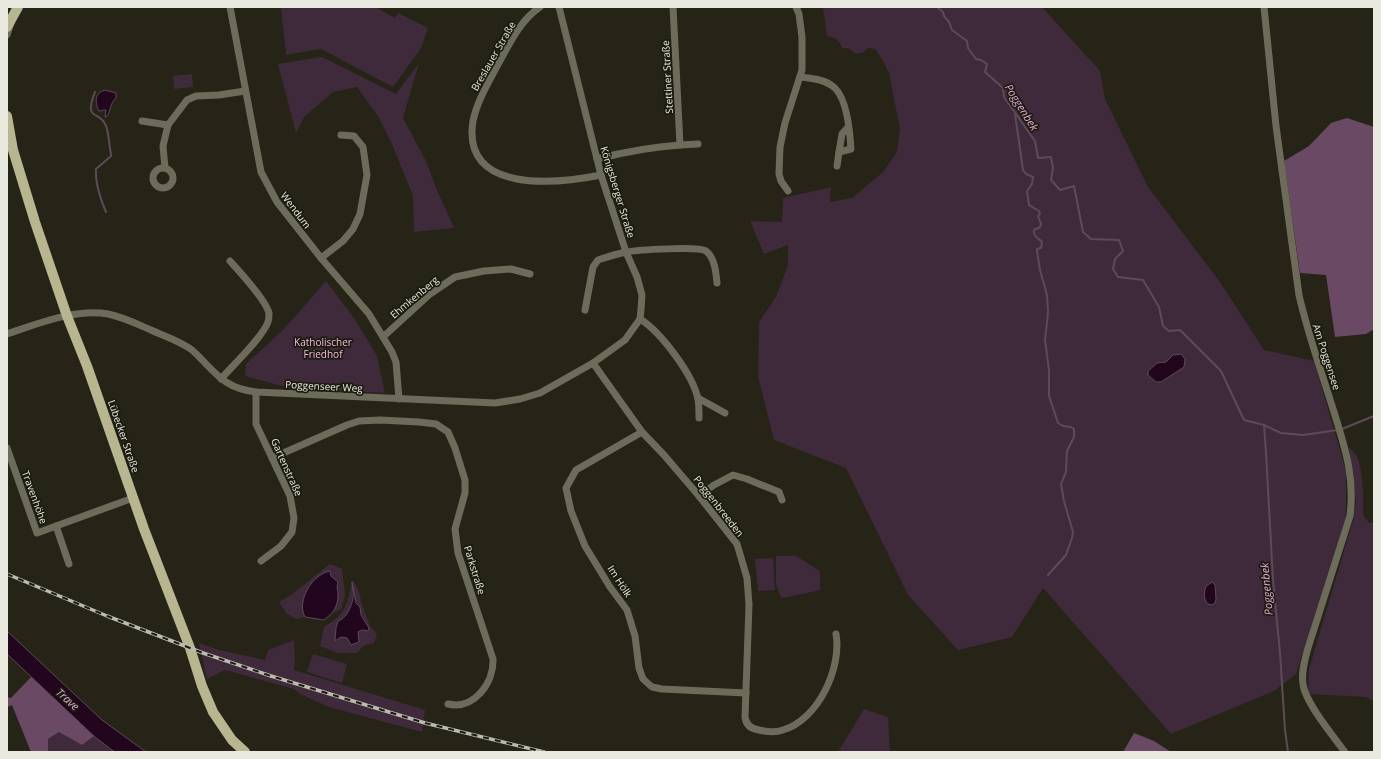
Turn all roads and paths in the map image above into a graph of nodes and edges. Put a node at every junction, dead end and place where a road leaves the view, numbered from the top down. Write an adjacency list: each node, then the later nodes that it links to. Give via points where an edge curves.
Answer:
1 (18, 7): 8 (main road)
2 (230, 7): 11 (street, Wendum)
3 (540, 7): 23 (street, Breslauer Straße, via 518,28 481,96 474,120 474,148 480,160 494,171 521,180 549,181)
4 (559, 7): 20 (street, Königsberger Straße)
5 (672, 7): 18 (street, Stettiner Straße)
6 (796, 7): 10 (street, via 802,37 803,64)
7 (1264, 7): 55 (street, Am Poggensee, via 1276,126 1299,295 1350,470 1350,516 1303,668 1306,696)
8 (8, 24): 9 (street)
9 (7, 35)
10 (800, 77): 15 (street, via 832,85 844,103); 24 (street, via 785,122 780,147 781,181)
11 (245, 91): 14 (street, via 196,96 187,100); 26 (street, Wendum, via 261,172 277,202)
12 (7, 116): 31 (main road, Lübecker Straße, via 13,150 28,202)
13 (142, 121): 14 (street)
14 (168, 125): 22 (street, via 163,146)
15 (848, 127): 19 (street, via 842,134); 19 (street, via 851,149)
16 (341, 135): 26 (street, via 354,136 363,146 367,175 364,197 353,229)
17 (698, 144): 18 (street)
18 (680, 145): 20 (street, via 632,151)
19 (839, 152): 21 (street)
20 (597, 159): 23 (street, Königsberger Straße)
21 (837, 166)
22 (165, 168)
23 (601, 175): 25 (street, Königsberger Straße)
24 (788, 191)
25 (626, 252): 29 (street, via 692,248 703,250 714,263); 30 (street, via 598,260 593,267); 32 (street, Königsberger Straße, via 642,295)
26 (321, 258): 34 (street, Wendum, via 369,314)
27 (230, 261): 36 (street, via 265,304 269,318 260,334)
28 (530, 274): 34 (street, Ehmkenberg, via 511,269 455,277 430,294)
29 (717, 283)
30 (586, 310)
31 (67, 316): 33 (street); 36 (street, Poggenseer Weg, via 100,313 127,320 188,348); 46 (main road, Lübecker Straße)
32 (640, 320): 35 (street, via 625,340); 38 (street, via 661,338 681,363)
33 (7, 334)
34 (383, 337): 39 (street, Wendum, via 396,362)
35 (593, 363): 39 (street, Poggenseer Weg, via 545,391 514,401 495,403); 42 (street, Poggenbreeden)
36 (221, 379): 37 (street, Poggenseer Weg, via 244,391)
37 (256, 392): 39 (street, Poggenseer Weg); 44 (street, Gartenstraße, via 256,424)
38 (698, 398): 40 (street); 41 (street)
39 (399, 399)
40 (725, 413)
41 (699, 418)
42 (642, 432): 45 (street, Poggenbreeden); 52 (street, Im Hölk, via 576,470 566,488 571,511 585,546 627,610 636,636 639,668 643,679 652,687 662,690)
43 (7, 448): 48 (street, Travenhöhe, via 37,533)
44 (272, 458): 49 (street, Gartenstraße, via 290,496 294,518 292,532 282,546); 53 (street, Parkstraße, via 359,421 436,424 448,432 465,480 465,493 455,530 458,553 493,659 492,673 481,694 456,706)
45 (699, 496): 47 (street, via 733,475 779,492); 52 (street, Poggenbreeden, via 737,544 747,578 749,605)
46 (133, 498): 48 (street, Travenhöhe); 54 (main road, Lübecker Straße, via 212,712 232,740)
47 (782, 500)
48 (56, 526): 50 (street, Travenhöhe)
49 (261, 562)
50 (69, 564)
51 (836, 634): 52 (street, Poggenbreeden, via 838,643 829,683 813,710 803,720 792,727 774,732 756,730 746,722)
52 (746, 693)
53 (448, 704)
54 (245, 752)
55 (1345, 752)

